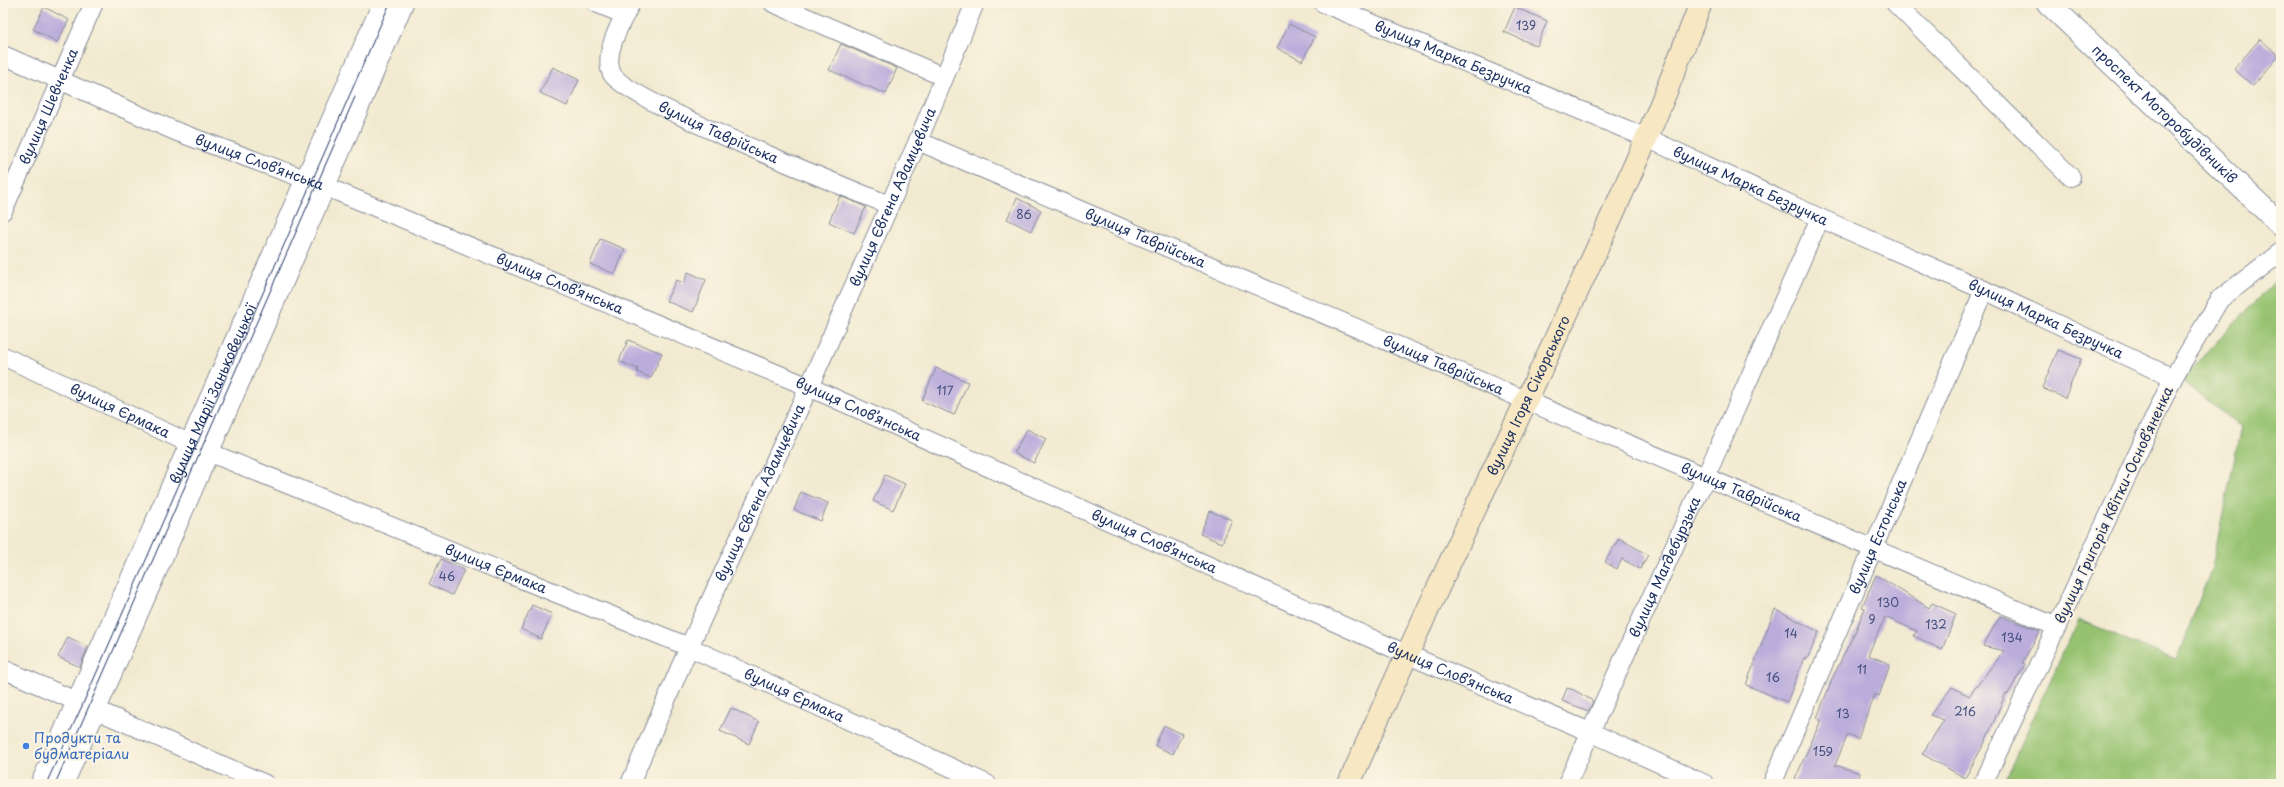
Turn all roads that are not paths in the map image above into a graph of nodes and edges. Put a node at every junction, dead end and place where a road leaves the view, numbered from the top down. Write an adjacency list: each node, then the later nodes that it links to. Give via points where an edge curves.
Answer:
1 (94, 3): 14 (street, вулиця Шевченка)
2 (384, 3): 18 (street, вулиця Марії Заньковецької)
3 (402, 3): 18 (street, вулиця Марії Заньковецької)
4 (596, 3): 11 (street, вулиця Таврійська)
5 (773, 3): 13 (street)
6 (975, 3): 13 (street, вулиця Євгена Адамцевича)
7 (1323, 3): 15 (street, вулиця Марка Безручка)
8 (1701, 3): 15 (main road, вулиця Ігоря Сікорського)
9 (1895, 3): 17 (street)
10 (2048, 3): 22 (street, проспект Моторобудівників)
11 (628, 9): 19 (street, вулиця Таврійська, via 614,40 610,60 612,74 626,88 706,127)
12 (3, 55): 14 (street, вулиця Слов’янська)
13 (944, 76): 16 (street, вулиця Євгена Адамцевича)
14 (59, 80): 18 (street, вулиця Слов’янська, via 175,131); 20 (street, вулиця Шевченка)
15 (1647, 138): 21 (street, вулиця Марка Безручка); 28 (main road, вулиця Ігоря Сікорського)
16 (918, 141): 19 (street, вулиця Євгена Адамцевича); 28 (street, вулиця Таврійська)
17 (2071, 178)
18 (316, 183): 27 (street, вулиця Слов’янська); 29 (street, вулиця Марії Заньковецької)
19 (889, 204): 27 (street, вулиця Євгена Адамцевича)
20 (3, 211)
21 (1820, 218): 24 (street, вулиця Марка Безручка); 30 (street, вулиця Магдебурзька)
22 (2281, 225)
23 (2281, 252): 26 (street, вулиця Григорія Квітки-Основʼяненка, via 2220,299)
24 (1984, 290): 26 (street, вулиця Марка Безручка); 31 (street, вулиця Естонська)
25 (3, 356): 29 (street, вулиця Єрмака)
26 (2173, 378): 32 (street, вулиця Григорія Квітки-Основʼяненка)
27 (809, 387): 33 (street, вулиця Євгена Адамцевича); 34 (street, вулиця Слов’янська)
28 (1528, 399): 30 (street, вулиця Таврійська); 34 (main road, вулиця Ігоря Сікорського)
29 (199, 447): 33 (street, вулиця Єрмака); 36 (street, вулиця Марії Заньковецької)
30 (1706, 476): 31 (street, вулиця Таврійська); 37 (street, вулиця Магдебурзька)
31 (1872, 547): 32 (street, вулиця Таврійська); 46 (street, вулиця Естонська)
32 (2057, 627): 47 (street, вулиця Григорія Квітки-Основʼяненка)
33 (688, 646): 41 (street, вулиця Євгена Адамцевича); 42 (street, вулиця Єрмака)
34 (1406, 654): 37 (street, вулиця Слов’янська); 43 (main road, вулиця Ігоря Сікорського)
35 (3, 669): 36 (street)
36 (86, 707): 38 (street, вулиця Марії Заньковецької); 39 (street, вулиця Марії Заньковецької); 40 (street)
37 (1590, 732): 44 (street, вулиця Магдебурзька); 45 (street, вулиця Слов’янська)
38 (42, 784)
39 (62, 784)
40 (265, 784)
41 (630, 784)
42 (987, 784)
43 (1349, 784)
44 (1567, 784)
45 (1705, 784)
46 (1772, 784)
47 (1983, 784)

